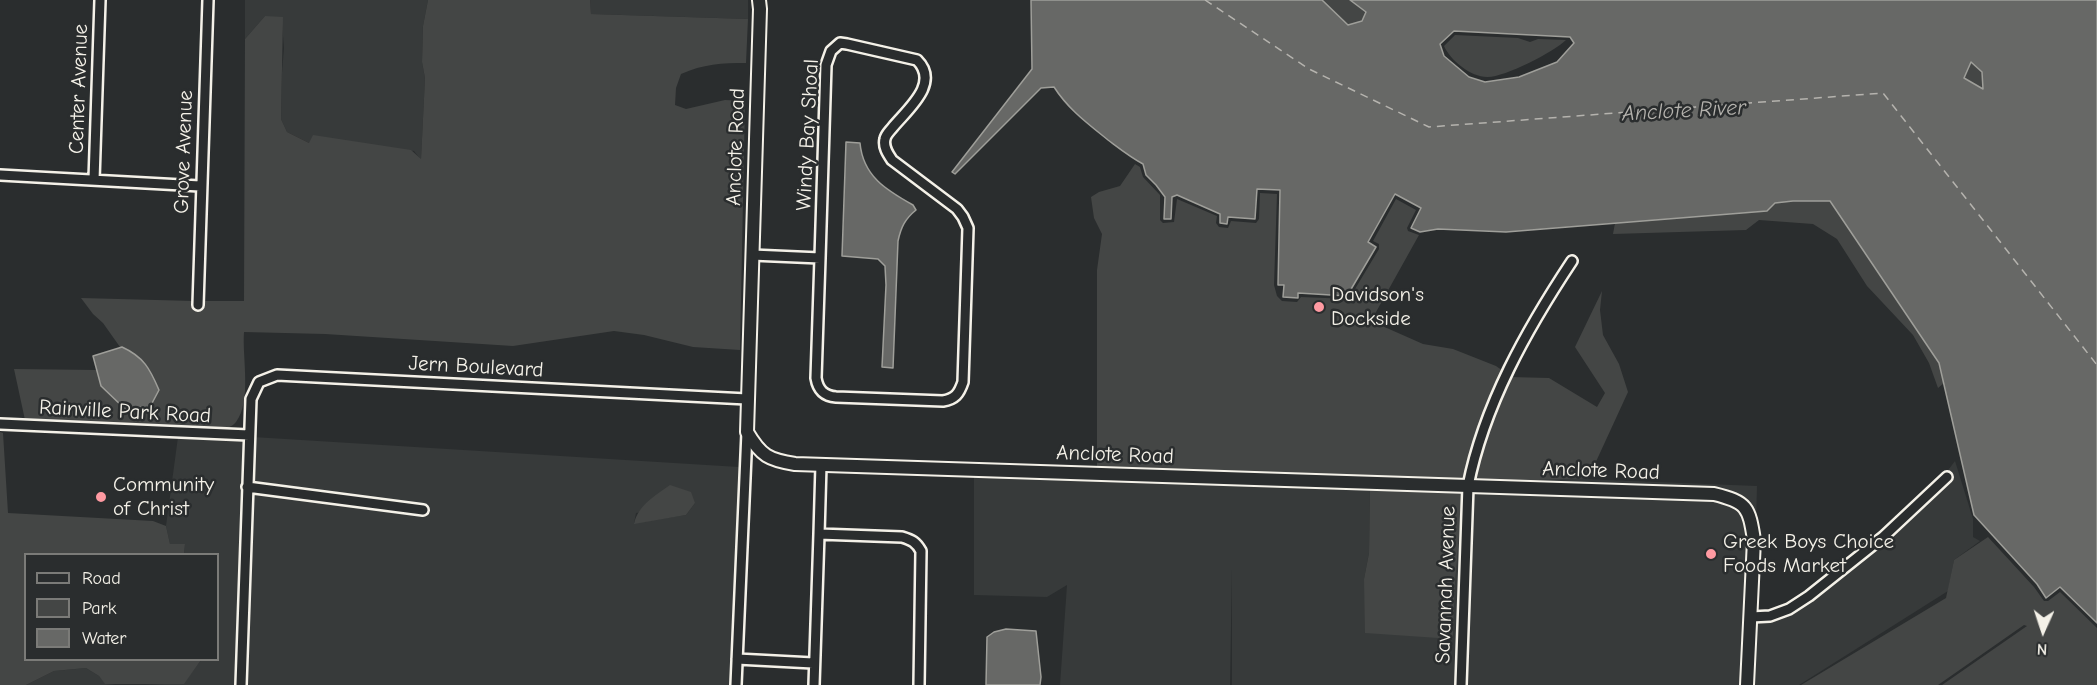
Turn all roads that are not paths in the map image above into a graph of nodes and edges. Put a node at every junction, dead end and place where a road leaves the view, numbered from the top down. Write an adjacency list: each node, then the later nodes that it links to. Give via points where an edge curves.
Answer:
1 (100, 0): 5 (street, Center Avenue)
2 (208, 0): 6 (street, Grove Avenue)
3 (759, 0): 7 (street, Anclote Road)
4 (0, 175): 5 (street)
5 (94, 180): 6 (street)
6 (200, 186): 10 (street, Grove Avenue)
7 (752, 255): 8 (street); 11 (street, Anclote Road)
8 (820, 258): 8 (street, Windy Bay Shoal, via 816,378 823,393 836,397 952,400 963,382 968,228 952,204 892,160 884,142 925,87 927,77 917,60 840,43 831,51 826,65)
9 (1572, 261): 17 (street, Savannah Avenue, via 1505,377 1474,458)
10 (198, 305)
11 (747, 399): 13 (street, Anclote Road); 14 (street, Jern Boulevard, via 277,375 259,381 251,399)
12 (0, 424): 14 (street, Rainville Park Road)
13 (747, 432): 15 (street, Anclote Road, via 762,454 774,461); 22 (street)
14 (249, 435): 18 (street, Jern Boulevard)
15 (821, 465): 17 (street, Anclote Road); 20 (street)
16 (1947, 477): 21 (street, via 1883,537 1809,596 1770,616)
17 (1468, 486): 21 (street, Anclote Road, via 1714,494 1735,499 1746,508 1752,532); 28 (street, Savannah Avenue)
18 (247, 487): 19 (street); 24 (street, Jern Boulevard)
19 (423, 510)
20 (819, 534): 23 (street); 27 (street, via 902,537 917,544 922,561)
21 (1751, 617): 29 (street, Anclote Road)
22 (737, 659): 23 (street); 25 (street)
23 (813, 663): 26 (street)
24 (241, 685)
25 (736, 685)
26 (814, 685)
27 (919, 685)
28 (1461, 685)
29 (1747, 685)

